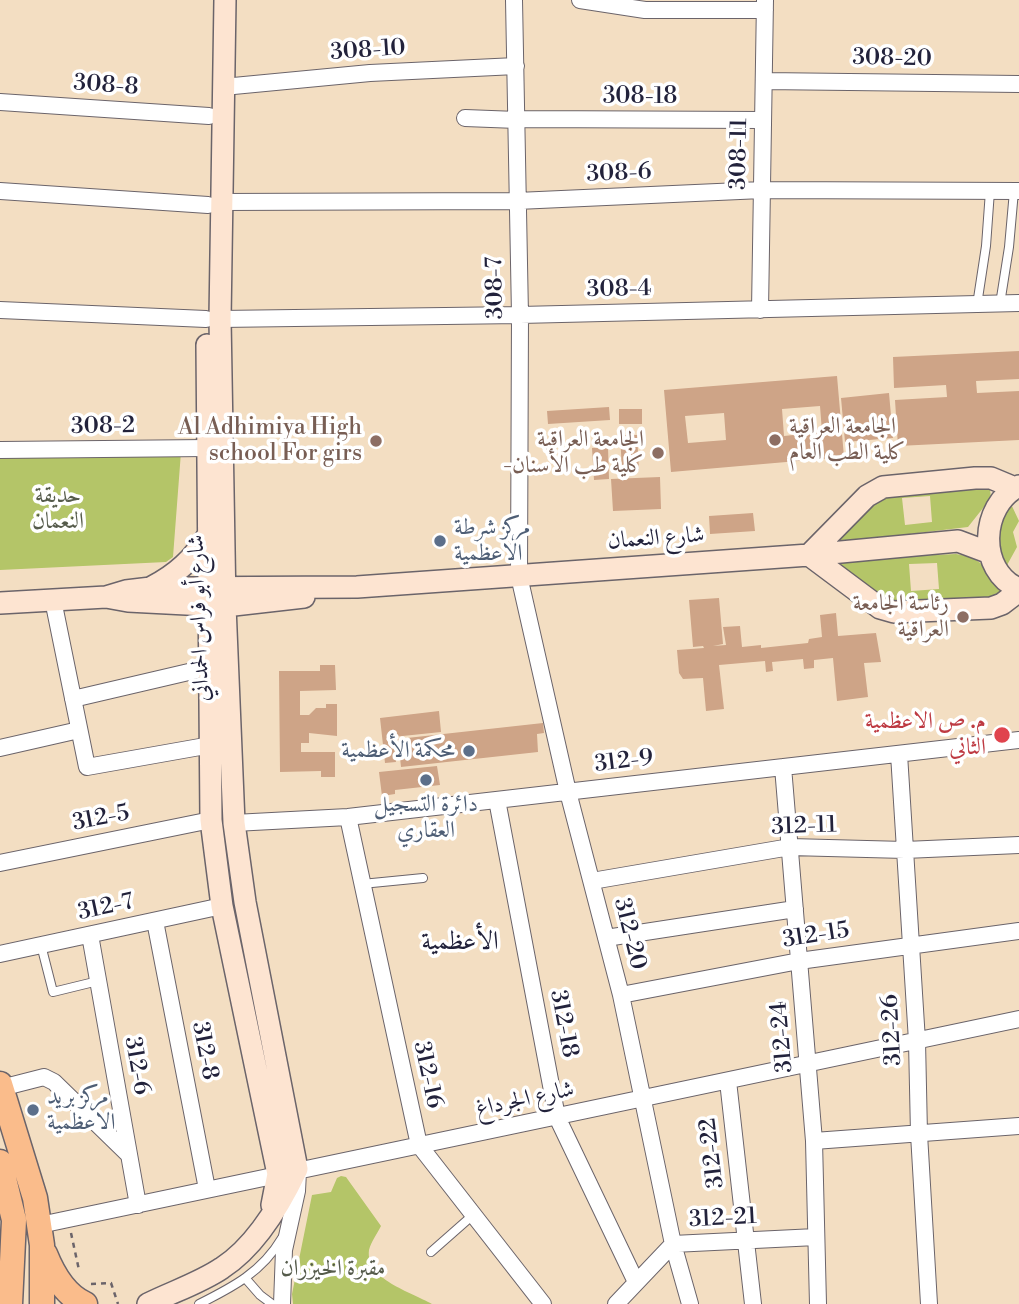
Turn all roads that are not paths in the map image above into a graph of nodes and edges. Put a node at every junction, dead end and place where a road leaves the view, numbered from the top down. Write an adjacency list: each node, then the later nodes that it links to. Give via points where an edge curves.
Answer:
1 (211, 0): 12 (street, شارع أبو فراس الحمداني)
2 (225, 0): 10 (street, شارع أبو فراس الحمداني)
3 (514, 0): 7 (street, 308-7)
4 (580, 0): 5 (street)
5 (645, 5): 6 (street)
6 (765, 5): 8 (street, 308-11)
7 (516, 66): 10 (street, 308-10); 14 (street, 308-7)
8 (764, 81): 9 (street, 308-20); 15 (street, 308-11)
9 (1019, 83)
10 (223, 87): 21 (street, شارع أبو فراس الحمداني)
11 (0, 102): 12 (street, 308-8)
12 (209, 116): 21 (street, شارع أبو فراس الحمداني)
13 (466, 118): 14 (street, 308-18)
14 (517, 120): 15 (street, 308-18); 20 (street, 308-7)
15 (764, 120): 16 (street, 308-11)
16 (762, 190): 18 (street, 308-6); 20 (street, 308-6); 26 (street, 308-11)
17 (0, 191): 21 (street, 308-6)
18 (990, 191): 19 (street, 308-6); 23 (lane)
19 (1016, 191): 24 (lane)
20 (517, 201): 21 (street, 308-6); 27 (street, 308-7)
21 (214, 203): 28 (street, شارع أبو فراس الحمداني)
22 (1019, 303): 24 (street, 308-4)
23 (977, 304): 24 (street, 308-4); 26 (street, 308-4)
24 (1000, 304)
25 (0, 310): 28 (street, 308-4)
26 (760, 310): 27 (street, 308-4)
27 (520, 315): 28 (street, 308-4); 37 (street, 308-7)
28 (214, 319): 29 (street, شارع أبو فراس الحمداني); 41 (street, شارع أبو فراس الحمداني)
29 (207, 448): 30 (street, 308-2); 33 (street, شارع أبو فراس الحمداني)
30 (0, 450)
31 (1017, 487): 32 (street, via 1002,498); 36 (street, via 991,478 883,487 867,496)
32 (991, 521): 34 (street, شارع النعمان); 35 (street)
33 (208, 534): 38 (street, via 184,567); 41 (street, شارع أبو فراس الحمداني)
34 (958, 541): 35 (street, شارع النعمان); 36 (street, شارع النعمان)
35 (990, 553): 39 (street, via 1001,576)
36 (809, 555): 37 (street, شارع النعمان); 39 (street, via 880,608 894,612 991,608)
37 (519, 576): 41 (street, شارع النعمان); 52 (street, 312-20)
38 (151, 588): 40 (street, شارع النعمان); 41 (street, شارع النعمان)
39 (1019, 590)
40 (106, 597): 41 (street, شارع النعمان, via 128,601); 42 (street, شارع النعمان)
41 (217, 597): 44 (street, شارع أبو فراس الحمداني); 56 (street, شارع أبو فراس الحمداني)
42 (54, 600): 43 (street, شارع النعمان); 45 (street)
43 (0, 603)
44 (210, 667): 45 (street); 48 (street, شارع أبو فراس الحمداني)
45 (73, 699): 46 (street)
46 (79, 730): 48 (street, via 87,767); 49 (street)
47 (1019, 740): 50 (street, 312-9)
48 (211, 745): 55 (street, شارع أبو فراس الحمداني)
49 (0, 748)
50 (899, 754): 51 (street, 312-9); 59 (street, 312-26)
51 (783, 767): 52 (street, 312-9); 58 (street, 312-24)
52 (568, 792): 53 (street, 312-9); 62 (street, 312-20)
53 (497, 800): 54 (street, 312-9); 83 (street, 312-18)
54 (348, 817): 56 (street, 312-9); 63 (street, 312-16)
55 (211, 820): 60 (street, 312-5); 65 (street, شارع أبو فراس الحمداني)
56 (234, 823): 64 (street, شارع أبو فراس الحمداني)
57 (1019, 845): 59 (street, 312-11)
58 (790, 847): 59 (street, 312-11); 62 (street, 312-11); 66 (street, 312-24)
59 (905, 850): 72 (street, 312-26)
60 (0, 863)
61 (423, 878): 63 (lane)
62 (592, 881): 70 (street, 312-20)
63 (362, 884): 87 (street, 312-16)
64 (245, 902): 65 (street); 90 (street, شارع أبو فراس الحمداني)
65 (222, 906): 67 (street, 312-7); 90 (street, شارع أبو فراس الحمداني)
66 (795, 909): 70 (street); 74 (street, 312-24)
67 (155, 921): 69 (street, 312-7); 91 (street, 312-8)
68 (1019, 931): 72 (street, 312-15)
69 (90, 935): 71 (street, 312-7); 75 (street, 312-6)
70 (606, 938): 76 (street, 312-20)
71 (41, 945): 73 (street, 312-7); 75 (lane, via 53,992)
72 (911, 946): 74 (street, 312-15); 78 (street, 312-26)
73 (0, 954)
74 (799, 961): 76 (street, 312-15); 79 (street, 312-24)
75 (98, 981): 88 (street, 312-6)
76 (621, 996): 82 (street, 312-20)
77 (1019, 1019): 78 (street, شارع الجرداغ)
78 (917, 1041): 79 (street, شارع الجرداغ); 85 (street, 312-26)
79 (807, 1064): 80 (street, شارع الجرداغ); 86 (street, 312-24)
80 (728, 1081): 82 (street, شارع الجرداغ); 97 (street, 312-22)
81 (1, 1086): 88 (street, via 44,1077 54,1082); 95 (main road, via 35,1198)
82 (644, 1099): 83 (street, شارع الجرداغ); 98 (street, 312-20)
83 (557, 1117): 87 (street, شارع الجرداغ); 102 (street, 312-18)
84 (1019, 1126): 85 (street)
85 (919, 1134): 86 (street); 115 (street, 312-26)
86 (814, 1141): 96 (street, 312-24)
87 (419, 1145): 90 (street, شارع الجرداغ); 93 (street, 312-16)
88 (128, 1154): 92 (street, 312-6)
89 (0, 1162): 100 (main road, via 14,1220)
90 (288, 1172): 91 (street, شارع الجرداغ); 94 (street)
91 (207, 1189): 92 (street, شارع الجرداغ)
92 (138, 1205): 95 (street, شارع الجرداغ, via 68,1219)
93 (474, 1215): 99 (lane); 110 (street, 312-16)
94 (277, 1224): 101 (lane, via 273,1252); 106 (street, via 222,1268); 109 (street)
95 (41, 1235): 103 (main road, via 49,1265 61,1284 78,1301); 105 (main road)
96 (816, 1237): 97 (street, 312-21); 114 (street, 312-24)
97 (747, 1241): 98 (street, 312-21); 113 (street, 312-22)
98 (673, 1244): 102 (street, 312-21); 112 (street, 312-20)
99 (431, 1252)
100 (6, 1267): 104 (main road)
101 (246, 1279): 107 (lane); 108 (lane)
102 (636, 1282): 111 (street, 312-21)
103 (88, 1294)
104 (9, 1304)
105 (42, 1304)
106 (148, 1304)
107 (199, 1304)
108 (272, 1304)
109 (282, 1304)
110 (544, 1304)
111 (616, 1304)
112 (690, 1304)
113 (753, 1304)
114 (818, 1304)
115 (929, 1304)

